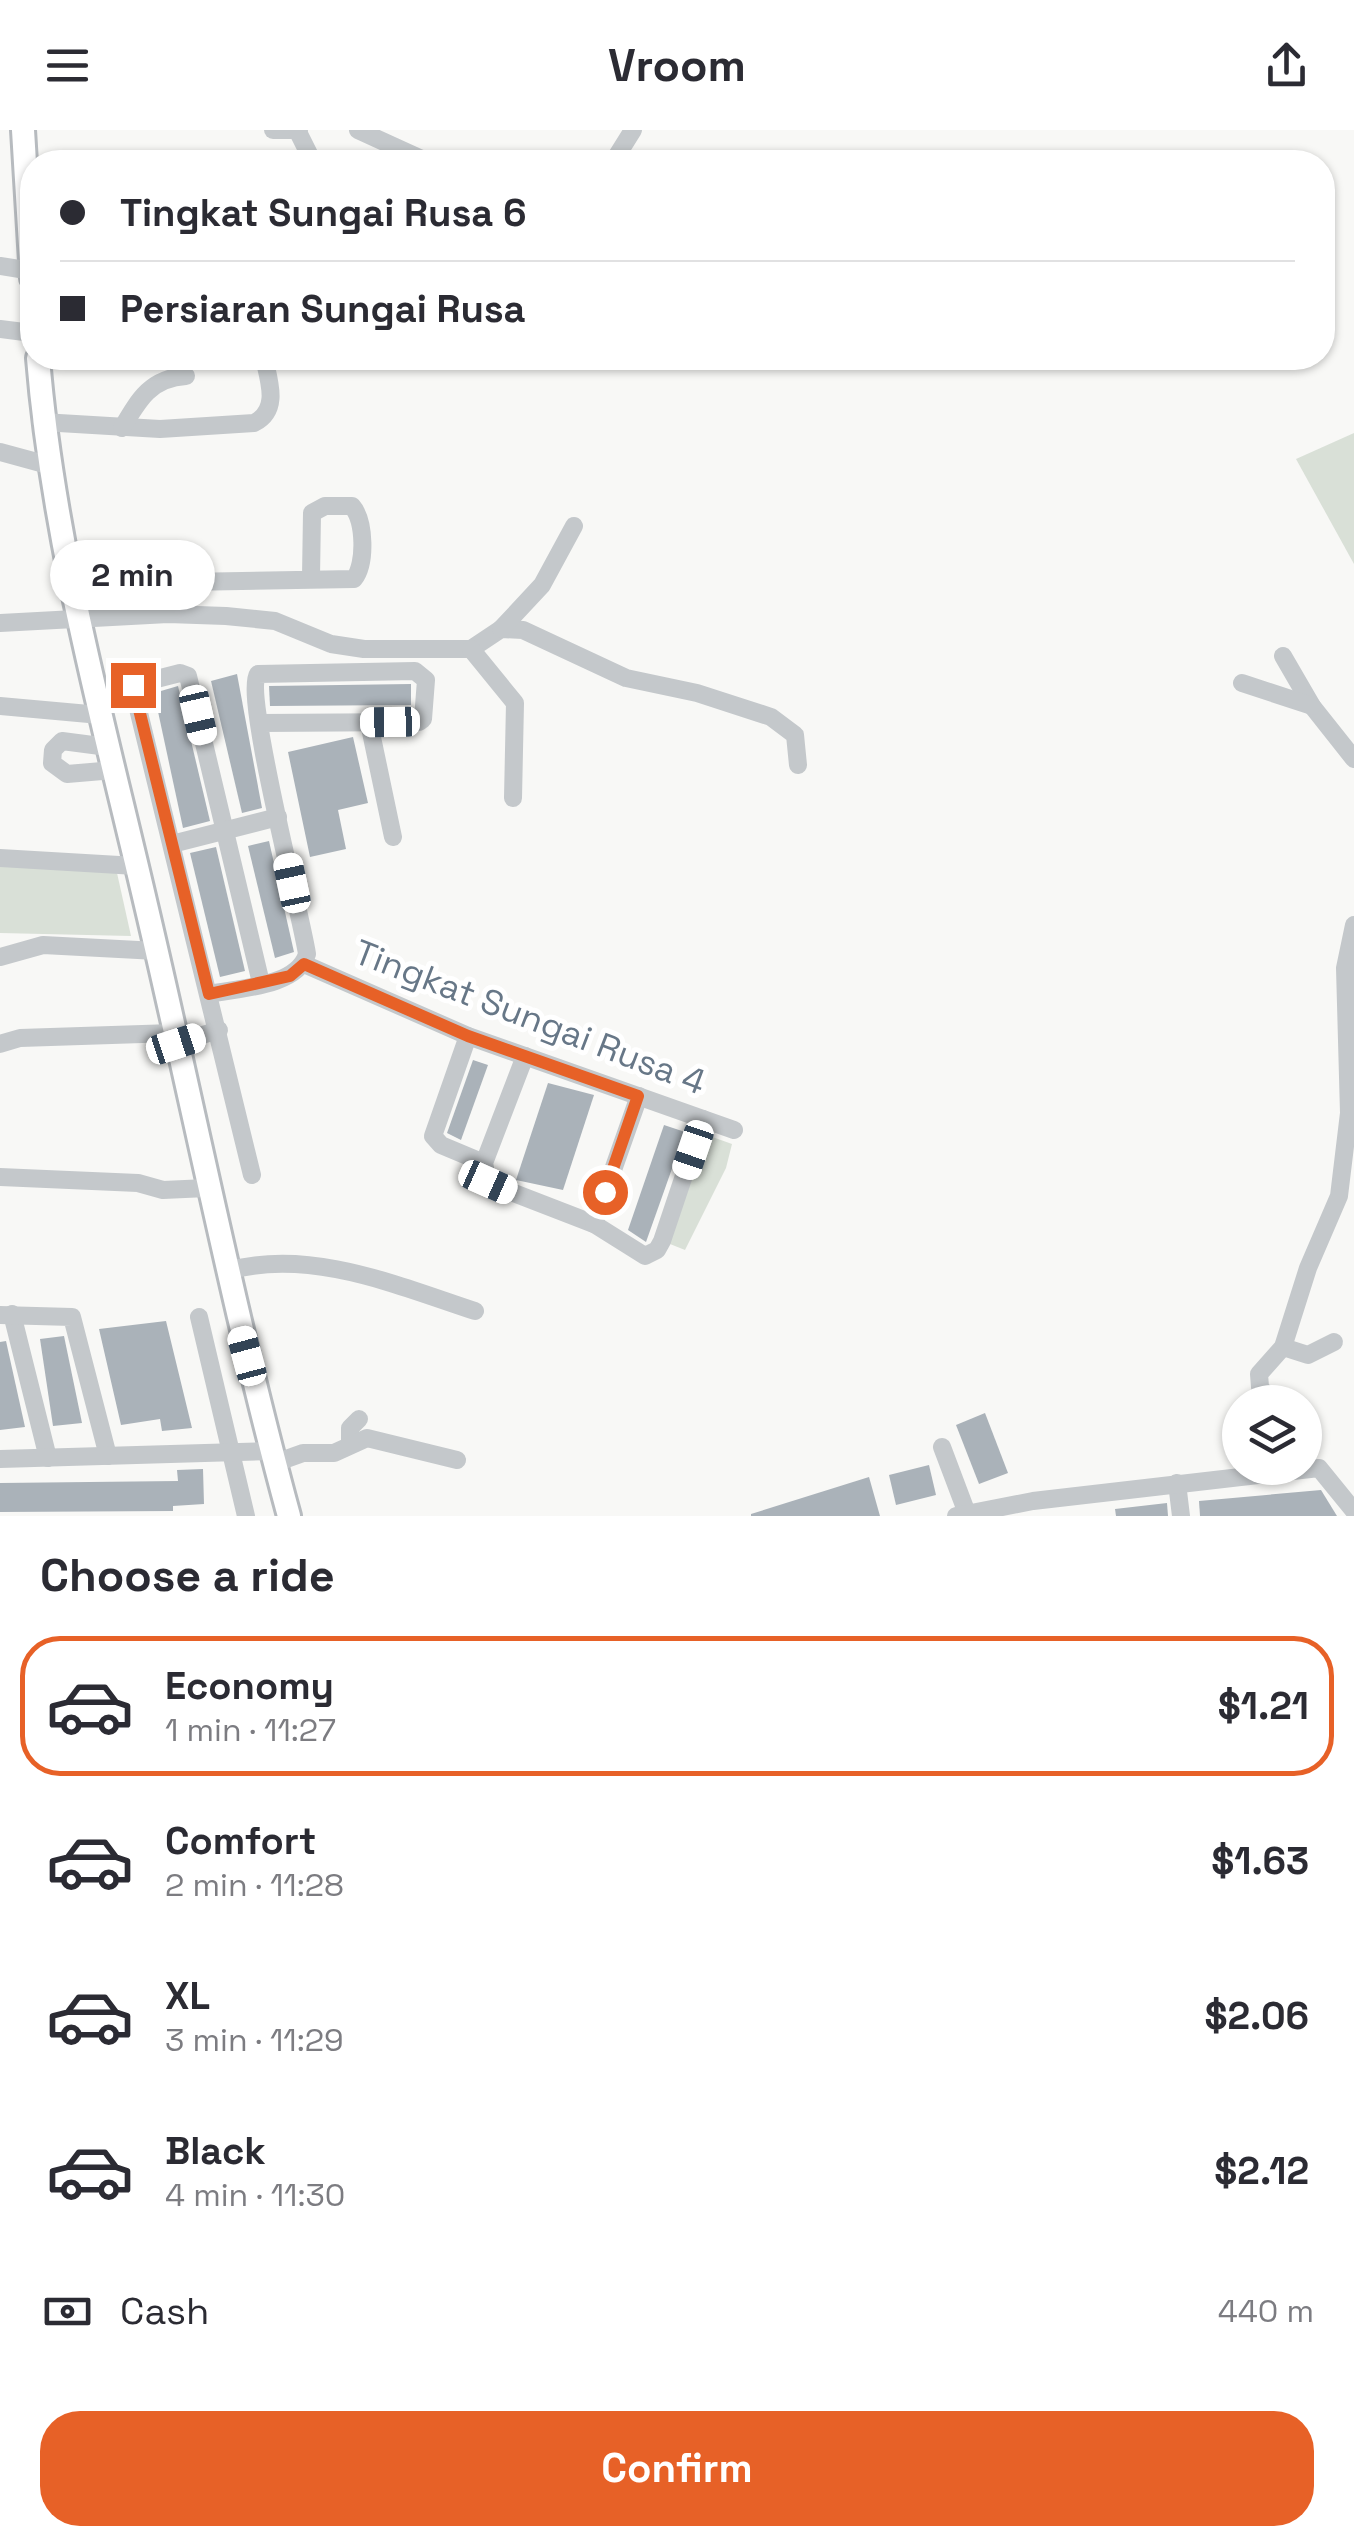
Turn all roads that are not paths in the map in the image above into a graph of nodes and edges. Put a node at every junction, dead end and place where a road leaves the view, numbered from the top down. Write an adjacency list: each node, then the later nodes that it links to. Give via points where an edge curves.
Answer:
1 (273, 130): 2 (street)
2 (298, 130)
3 (358, 130): 4 (street)
4 (402, 150)
5 (39, 370): 8 (main road)
6 (266, 370): 9 (street, via 270,398 264,418 237,426)
7 (186, 376): 9 (street, via 152,384)
8 (42, 422): 9 (street); 11 (main road)
9 (122, 428)
10 (0, 452): 11 (street)
11 (48, 466): 15 (main road)
12 (574, 526): 19 (street, via 542,585)
13 (311, 577): 13 (street, via 312,512 352,506 361,524 358,576); 14 (street)
14 (208, 582): 15 (street); 16 (street)
15 (72, 584): 17 (main road)
16 (201, 615): 17 (street); 20 (street, via 274,620 343,647)
17 (80, 621): 18 (street); 25 (main road)
18 (0, 623)
19 (501, 629): 20 (street); 30 (street, via 523,630 626,678 771,717 796,736)
20 (471, 648): 32 (street, via 516,703)
21 (1284, 656): 24 (street)
22 (1242, 683): 24 (street)
23 (0, 706): 25 (street)
24 (1312, 706): 29 (street)
25 (100, 715): 28 (main road)
26 (369, 723): 27 (street); 27 (street, via 423,719 426,680 420,672 258,674); 35 (street)
27 (260, 724): 33 (street)
28 (108, 747): 31 (main road); 31 (street, via 62,741 52,764 67,774)
29 (1354, 759)
30 (798, 765)
31 (114, 770): 38 (main road)
32 (512, 798)
33 (278, 818): 34 (street); 42 (street)
34 (224, 831): 36 (street); 36 (street, via 188,676 131,678); 43 (street)
35 (393, 837)
36 (172, 844): 44 (street)
37 (0, 858): 38 (street)
38 (136, 866): 40 (main road)
39 (1354, 925): 63 (street, via 1345,968 1349,1114 1339,1196)
40 (157, 951): 41 (street, via 43,945); 47 (main road)
41 (0, 956)
42 (304, 964): 43 (street, via 290,976); 46 (street, Tingkat Sungai Rusa 4)
43 (261, 983): 44 (street)
44 (209, 994): 45 (street)
45 (219, 1030): 47 (street); 54 (street)
46 (468, 1036): 49 (street, Tingkat Sungai Rusa 4); 53 (street, via 433,1136)
47 (175, 1038): 48 (street, via 20,1038); 56 (main road)
48 (0, 1044)
49 (524, 1056): 50 (street, Tingkat Sungai Rusa 4); 53 (street)
50 (638, 1096): 51 (street, Tingkat Sungai Rusa 4); 57 (street)
51 (704, 1119): 52 (street, Tingkat Sungai Rusa 4); 57 (street, via 657,1250 645,1256)
52 (734, 1130)
53 (484, 1163): 57 (street, via 488,1182)
54 (252, 1175)
55 (0, 1176): 56 (street)
56 (207, 1188): 58 (main road)
57 (594, 1224)
58 (227, 1271): 59 (street, via 286,1261); 70 (main road)
59 (475, 1311)
60 (6, 1314): 69 (street, via 70,1315); 71 (street)
61 (199, 1317): 68 (street)
62 (1334, 1342): 63 (street, via 1308,1354)
63 (1283, 1348): 64 (street, via 1258,1378)
64 (1262, 1385)
65 (359, 1419): 66 (street, via 349,1431)
66 (350, 1444): 70 (street, via 334,1454); 73 (street, via 375,1438)
67 (942, 1447): 78 (street)
68 (230, 1451): 69 (street); 70 (street); 79 (street)
69 (108, 1456): 71 (street)
70 (273, 1457): 80 (main road)
71 (48, 1458): 72 (street)
72 (0, 1459)
73 (457, 1460)
74 (1322, 1472): 77 (street)
75 (1222, 1479): 76 (street)
76 (1177, 1484): 78 (street); 81 (street)
77 (1354, 1511)
78 (964, 1515)
79 (246, 1516)
80 (289, 1516)
81 (1182, 1516)

